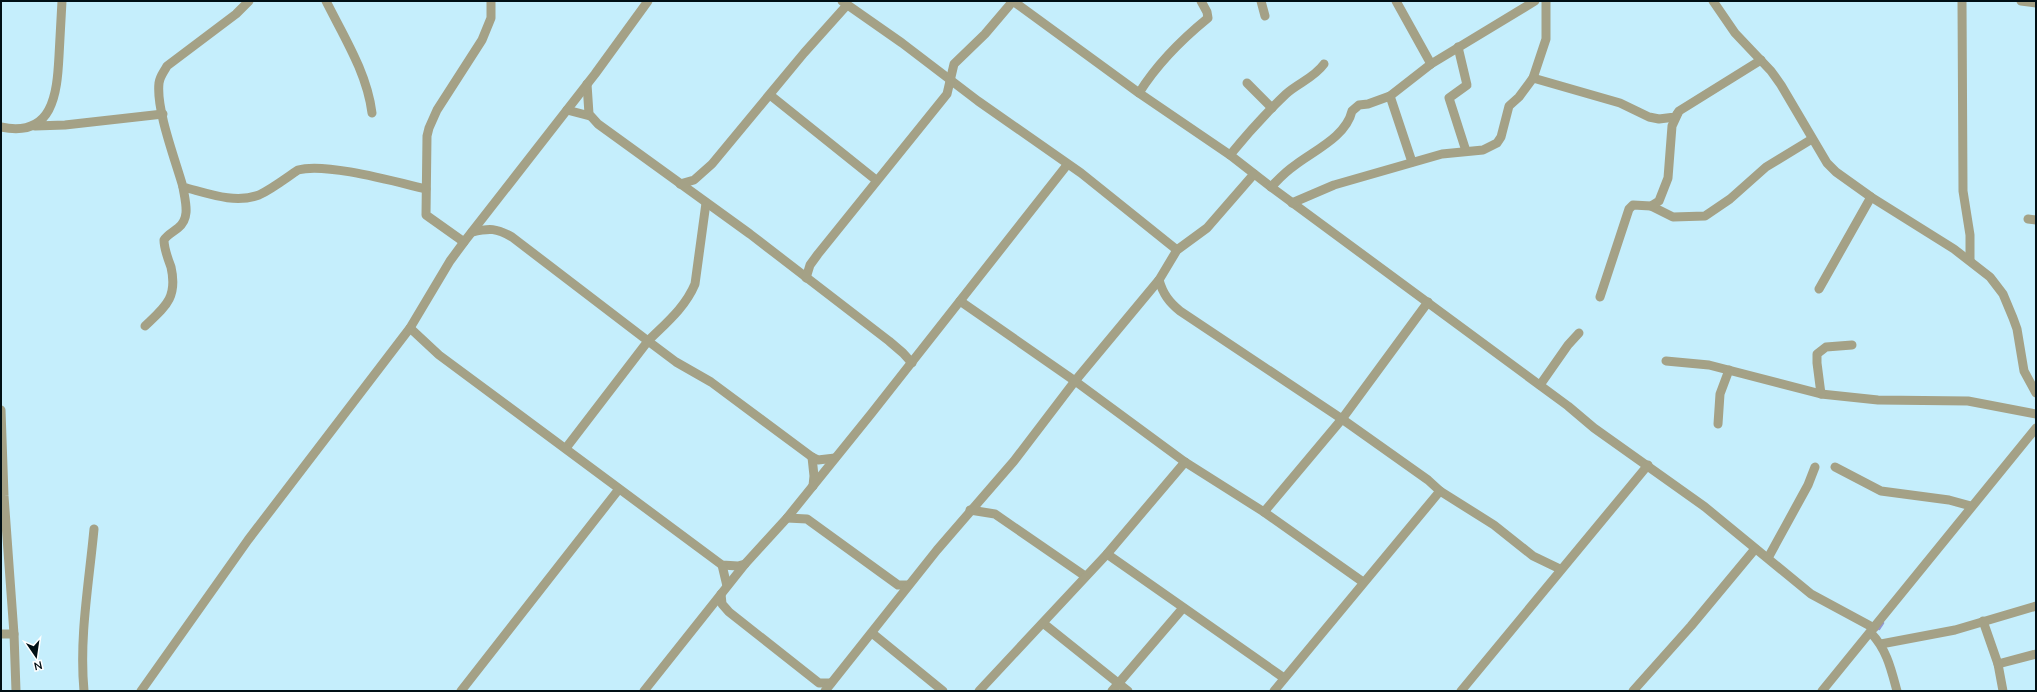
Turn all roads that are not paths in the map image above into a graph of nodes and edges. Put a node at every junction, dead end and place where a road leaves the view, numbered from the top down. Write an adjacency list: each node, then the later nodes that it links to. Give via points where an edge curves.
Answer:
1 (62, 1): 35 (street, via 56,96 47,114 40,122)
2 (249, 1): 33 (street, via 236,14 167,66 159,84)
3 (326, 1): 32 (street, via 362,72 369,92)
4 (490, 1): 47 (street, via 492,13 482,40 434,115 429,128)
5 (648, 1): 25 (street)
6 (1013, 1): 23 (street, via 985,34 954,64); 26 (street)
7 (1201, 1): 26 (street, via 1208,18 1150,75)
8 (1261, 1): 17 (street)
9 (1396, 1): 21 (street)
10 (1535, 1): 18 (street)
11 (1546, 1): 22 (street, via 1546,38)
12 (1713, 1): 19 (street, via 1735,33)
13 (1962, 1): 55 (street, via 1963,191 1970,236)
14 (2021, 1): 16 (street)
15 (845, 3): 23 (street); 27 (street)
16 (2036, 3)
17 (1265, 16)
18 (1458, 47): 21 (street); 38 (street, via 1466,85 1449,98)
19 (1761, 60): 31 (street); 37 (street, via 1781,85)
20 (1324, 64): 29 (street, via 1318,72)
21 (1431, 64): 28 (street)
22 (1533, 78): 31 (street, via 1620,103 1650,117 1675,117); 38 (street, via 1520,97 1509,106 1497,143 1483,150)
23 (950, 79): 41 (street); 43 (street, via 947,94)
24 (1247, 83): 29 (street)
25 (587, 84): 30 (street); 34 (street)
26 (1139, 93): 39 (street)
27 (770, 96): 43 (street); 44 (street, via 702,174 694,180)
28 (1390, 96): 40 (street); 46 (street, via 1359,105 1333,138 1293,166)
29 (1272, 108): 39 (street)
30 (567, 110): 34 (street); 52 (street)
31 (1679, 112): 51 (street, via 1672,126 1668,178 1659,200)
32 (372, 113)
33 (163, 114): 35 (street, via 65,125); 45 (street)
34 (590, 116): 44 (street)
35 (31, 126): 36 (street, via 7,129)
36 (1, 127)
37 (1812, 139): 48 (street, via 1832,168); 51 (street, via 1766,167 1730,199 1705,216 1674,217)
38 (1466, 151): 40 (street)
39 (1230, 155): 42 (street)
40 (1412, 162): 50 (street, via 1334,185)
41 (1067, 165): 54 (street, via 1081,173); 60 (street)
42 (1254, 174): 46 (street); 54 (street, via 1207,228)
43 (876, 180): 56 (street, via 818,254)
44 (680, 184): 49 (street)
45 (183, 187): 47 (street, via 241,199 260,194 298,170 325,168); 62 (street, via 187,210 184,224 164,240 173,276 172,295 170,301)
46 (1271, 187): 50 (street)
47 (426, 188): 53 (street, via 426,215)
48 (1871, 197): 55 (street); 58 (street)
49 (706, 203): 56 (street); 65 (street, via 692,292)
50 (1292, 203): 61 (street)
51 (1651, 206): 59 (street, via 1633,205 1629,209)
52 (472, 232): 53 (street); 65 (street, via 488,228 512,237)
53 (464, 242): 63 (street)
54 (1177, 250): 57 (street)
55 (1970, 260): 72 (street, via 1990,277 2006,301 2017,329 2024,371)
56 (806, 278): 68 (street, via 889,341)
57 (1159, 280): 70 (street); 76 (street, via 1163,294 1180,311)
58 (1819, 289)
59 (1600, 297)
60 (960, 301): 68 (street); 70 (street)
61 (1428, 302): 71 (street); 76 (street)
62 (145, 326)
63 (410, 328): 79 (street, via 439,355); 125 (street, via 248,540)
64 (1579, 333): 71 (street)
65 (648, 341): 79 (street); 80 (street, via 676,362 711,382)
66 (1852, 345): 73 (street, via 1826,347 1818,354 1816,363)
67 (1666, 361): 69 (street, via 1709,365)
68 (912, 363): 81 (street)
69 (1729, 370): 73 (street); 77 (street, via 1720,394)
70 (1075, 381): 82 (street); 92 (street, via 1014,461)
71 (1540, 386): 83 (street)
72 (2036, 393)
73 (1820, 394): 75 (street, via 1878,400 1968,401)
74 (1, 410): 89 (street)
75 (2036, 414)
76 (1342, 419): 88 (street); 93 (street)
77 (1718, 424)
78 (2036, 428): 91 (street)
79 (566, 448): 87 (street)
80 (812, 457): 81 (street, via 818,460); 86 (street)
81 (835, 458): 86 (street)
82 (1185, 462): 93 (street); 98 (street)
83 (1648, 466): 97 (street, via 1705,507); 102 (street)
84 (1815, 467): 99 (street, via 1808,485)
85 (1835, 467): 91 (street, via 1881,491 1949,500)
86 (813, 486): 90 (street)
87 (619, 489): 101 (street); 126 (street)
88 (1440, 491): 102 (street, via 1494,526 1533,556); 104 (street)
89 (2, 496): 115 (street)
90 (802, 500): 94 (street); 95 (street)
91 (1971, 506): 112 (street)
92 (970, 510): 103 (street, via 995,514); 105 (street)
93 (1264, 512): 104 (street)
94 (787, 518): 95 (street); 100 (street)
95 (807, 519): 105 (street, via 898,585)
96 (94, 529): 124 (street, via 84,626)
97 (1755, 549): 99 (street); 134 (street)
98 (1107, 554): 103 (street); 109 (street)
99 (1768, 558): 112 (street, via 1812,594)
100 (745, 564): 101 (street); 106 (street)
101 (722, 565): 106 (street)
102 (1560, 569): 122 (street)
103 (1085, 576): 111 (street)
104 (1363, 582): 119 (street)
105 (908, 585): 113 (street)
106 (727, 586): 107 (street)
107 (720, 594): 120 (street, via 722,604 729,612 820,683); 127 (street)
108 (2036, 606): 110 (street)
109 (1184, 608): 119 (street); 121 (street)
110 (1982, 621): 116 (street, via 1956,630); 118 (street)
111 (1043, 623): 121 (street); 130 (street)
112 (1873, 630): 116 (street); 135 (street)
113 (872, 633): 120 (street); 129 (street)
114 (1, 634): 115 (street)
115 (14, 634): 123 (street)
116 (1881, 644): 136 (street)
117 (2036, 654): 118 (street)
118 (1998, 664): 137 (street)
119 (1284, 678): 133 (street)
120 (831, 683): 128 (street)
121 (1119, 684): 131 (street); 132 (street)
122 (1464, 690)
123 (16, 691)
124 (84, 691)
125 (140, 691)
126 (461, 691)
127 (644, 691)
128 (825, 691)
129 (943, 691)
130 (979, 691)
131 (1112, 691)
132 (1128, 691)
133 (1274, 691)
134 (1633, 691)
135 (1822, 691)
136 (1897, 691)
137 (2003, 691)

